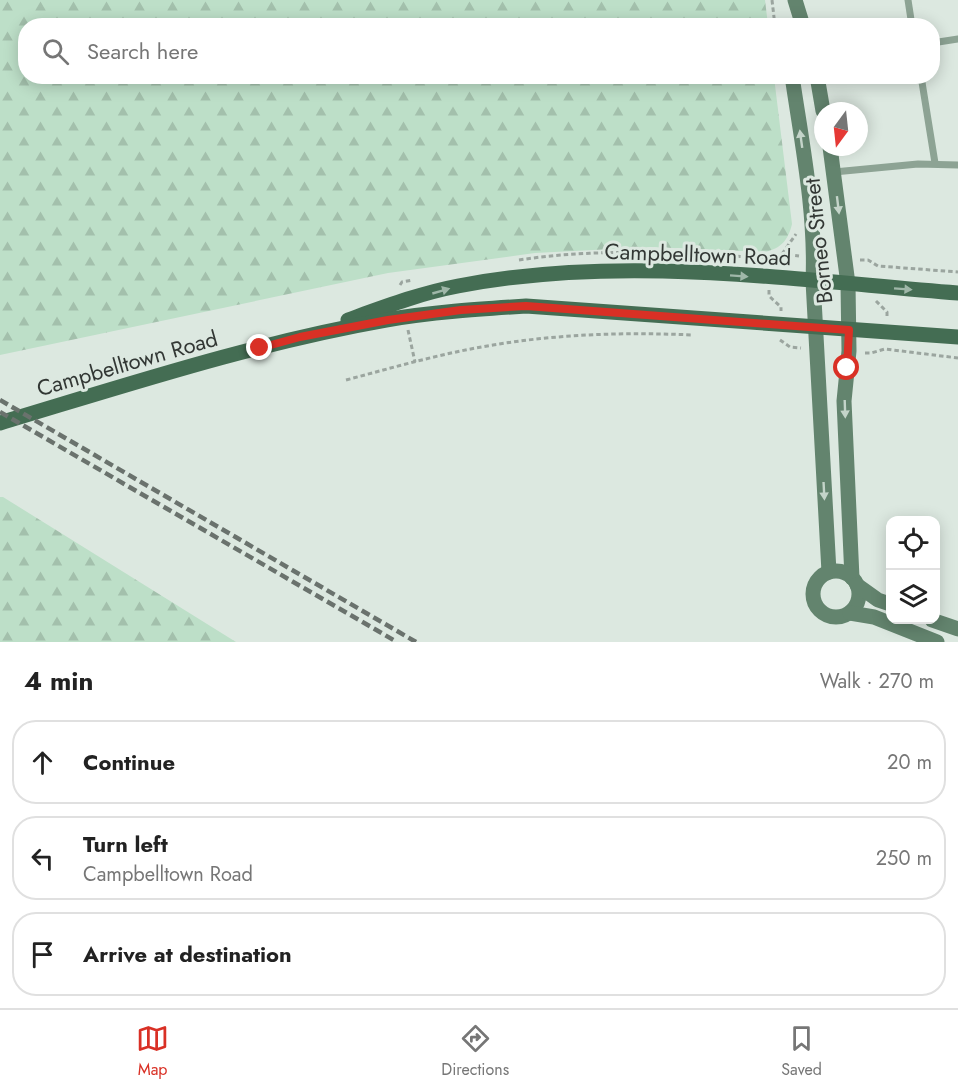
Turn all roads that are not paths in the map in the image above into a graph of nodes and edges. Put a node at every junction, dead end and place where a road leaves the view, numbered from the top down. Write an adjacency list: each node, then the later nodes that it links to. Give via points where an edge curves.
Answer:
1 (793, 0): 3 (street); 4 (street)
2 (908, 0): 5 (lane)
3 (791, 18)
4 (800, 18)
5 (911, 18)
6 (958, 39): 7 (lane)
7 (940, 42)
8 (793, 84): 16 (street, Borneo Street, one-way to 8, via 807,178)
9 (818, 84): 11 (street)
10 (922, 84): 13 (lane)
11 (821, 102)
12 (831, 156): 15 (street, Borneo Street)
13 (935, 163): 14 (lane); 15 (lane)
14 (958, 165)
15 (834, 172): 17 (street, Borneo Street, one-way to 17)
16 (813, 281): 17 (main road, Campbelltown Road); 19 (street, Borneo Street); 21 (main road, Campbelltown Road, one-way to 16, via 457,286 543,274 656,270)
17 (848, 284): 18 (main road, Campbelltown Road, one-way to 18); 20 (street, Borneo Street)
18 (958, 293)
19 (816, 328): 20 (main road, Campbelltown Road); 21 (main road, Campbelltown Road, via 526,306 388,320); 24 (street, Borneo Street, one-way to 24)
20 (849, 330): 22 (main road, Campbelltown Road); 25 (street, Borneo Street, one-way to 25, via 844,401)
21 (300, 337): 23 (main road, Campbelltown Road)
22 (958, 337)
23 (0, 423)
24 (829, 572): 25 (street, via 841,572); 27 (street, via 816,582 815,605 835,618)
25 (855, 581): 26 (street); 27 (street, via 859,600)
26 (886, 602)
27 (850, 613): 30 (street, via 874,617)
28 (940, 623): 29 (street)
29 (958, 629)
30 (938, 642)

